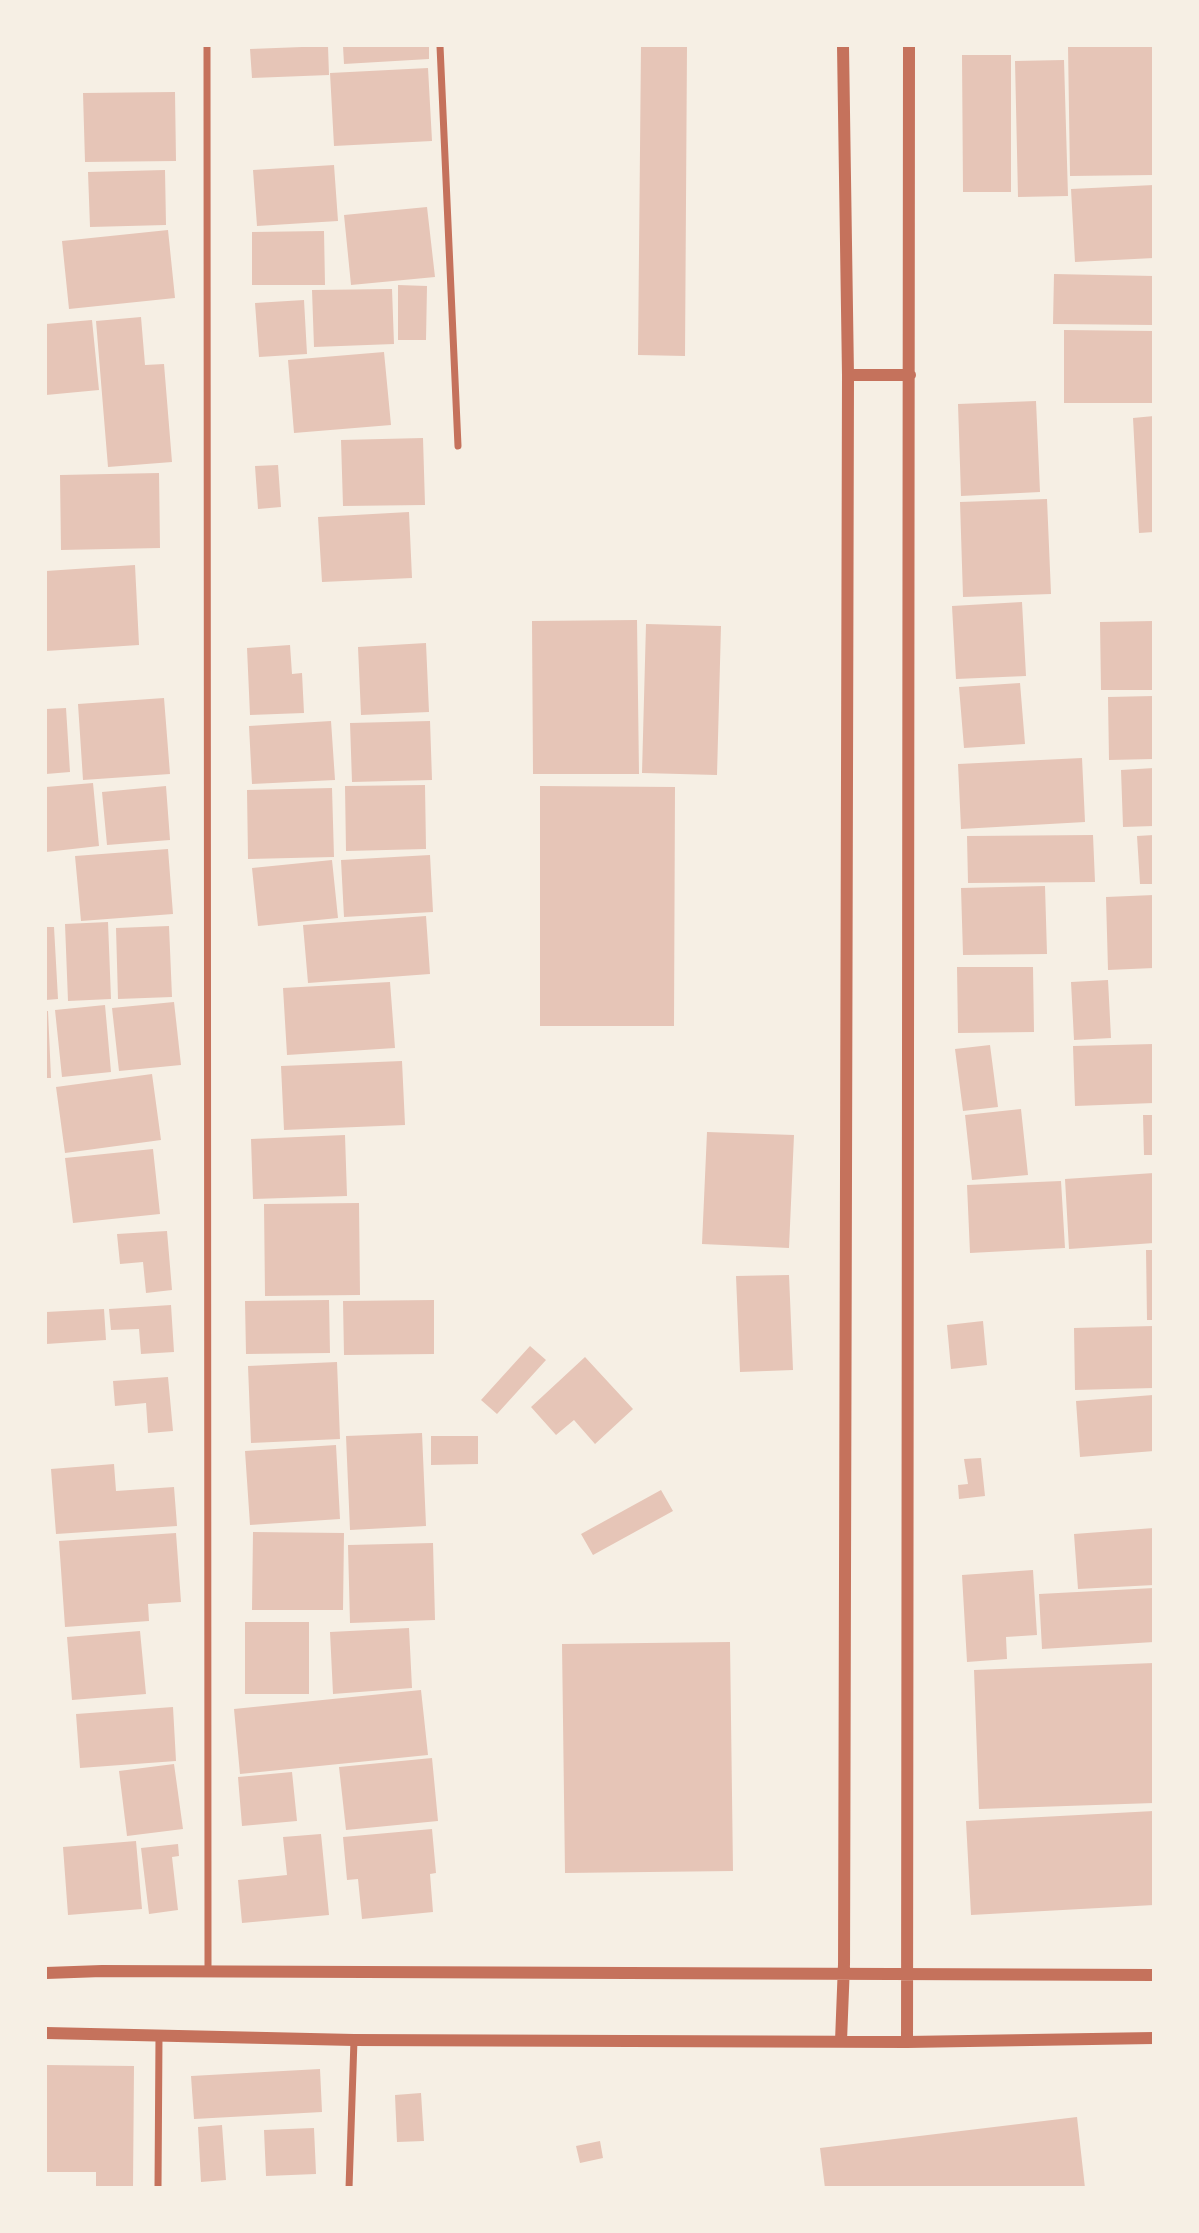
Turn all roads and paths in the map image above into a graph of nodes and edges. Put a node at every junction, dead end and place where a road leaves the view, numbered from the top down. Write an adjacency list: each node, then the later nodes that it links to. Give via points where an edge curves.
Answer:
1 (207, 46): 8 (street)
2 (440, 46): 7 (street)
3 (843, 46): 5 (street)
4 (909, 46): 6 (street)
5 (848, 375): 6 (street); 9 (street)
6 (910, 375): 11 (street)
7 (458, 446)
8 (208, 1971): 9 (street); 10 (street)
9 (844, 1972): 11 (street); 17 (street)
10 (46, 1973)
11 (908, 1973): 12 (street); 18 (street)
12 (1153, 1975)
13 (46, 2034): 14 (street)
14 (159, 2036): 16 (street); 19 (street)
15 (1153, 2038): 18 (street)
16 (354, 2040): 17 (street); 20 (street)
17 (841, 2041): 18 (street)
18 (907, 2042)
19 (158, 2188)
20 (349, 2188)

